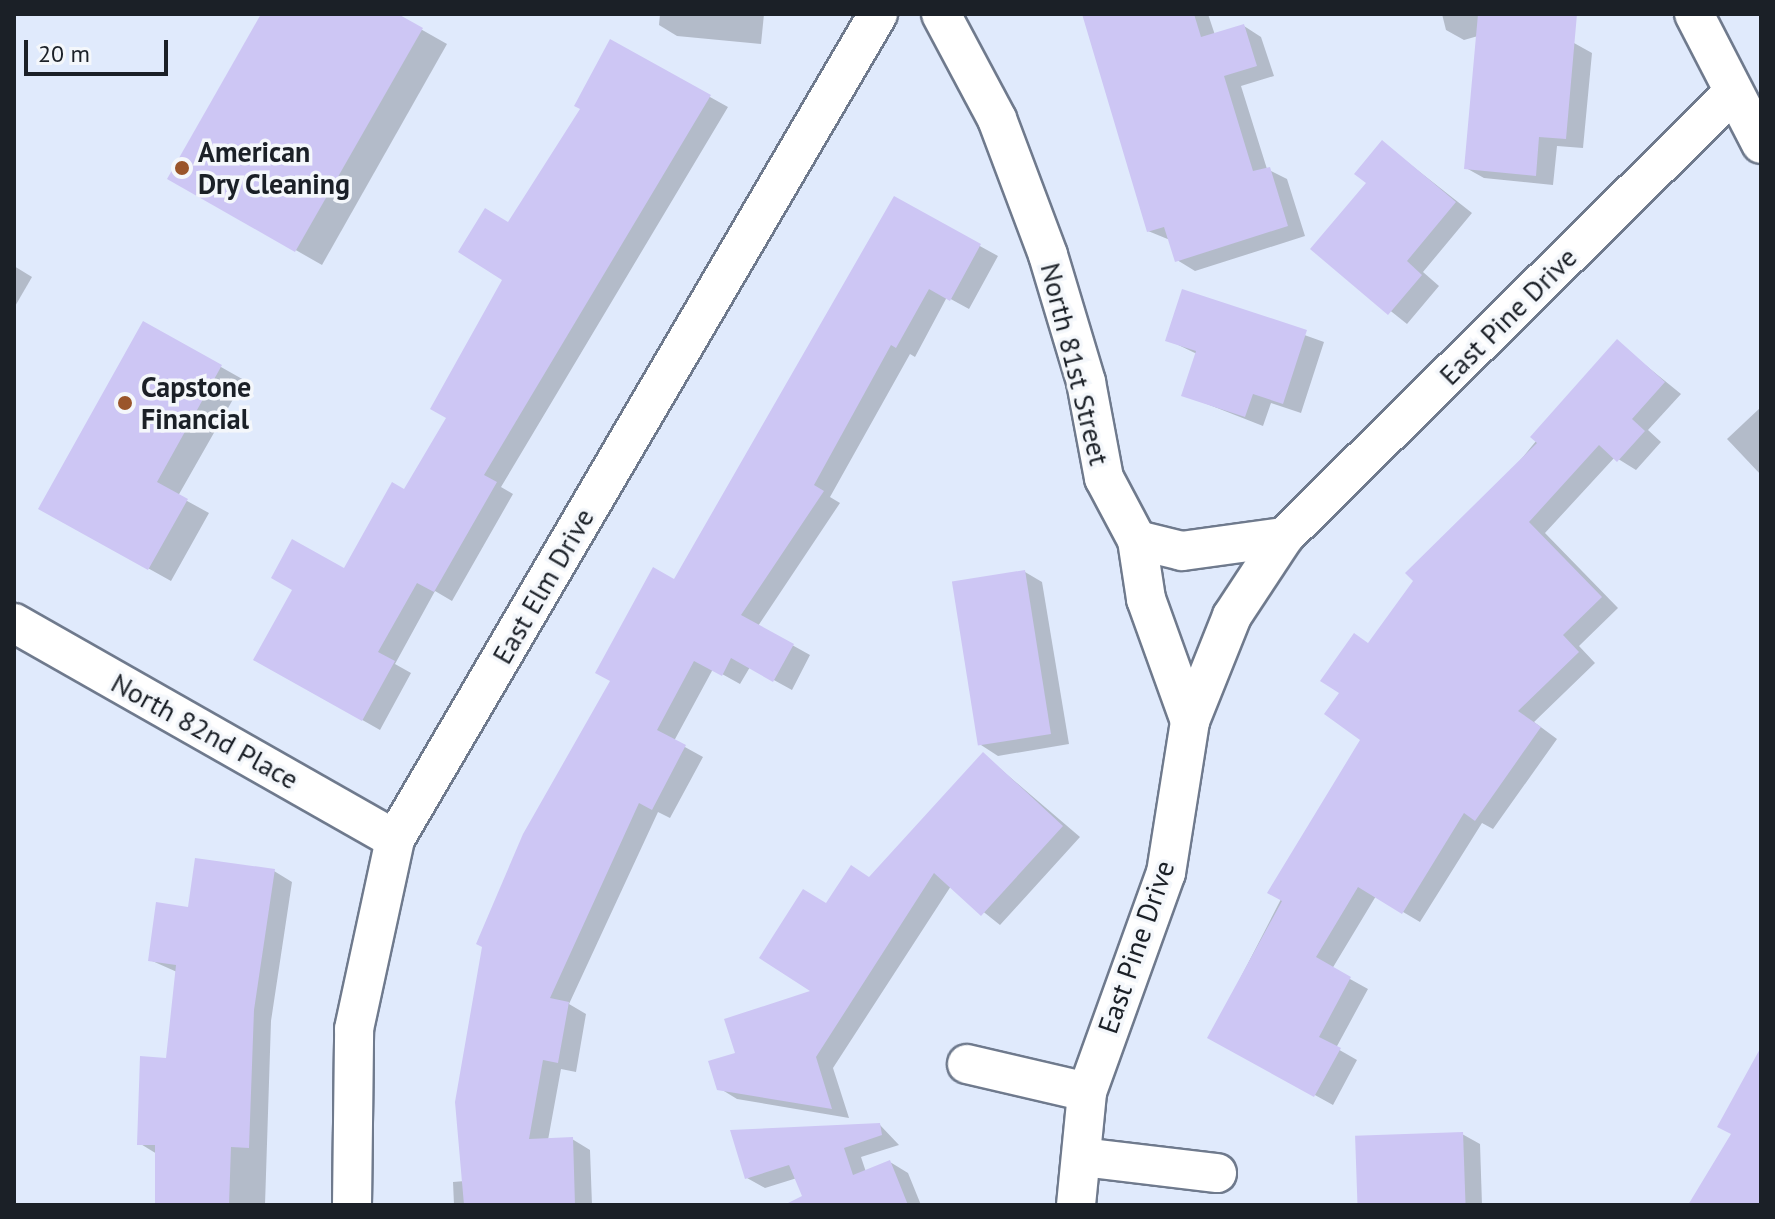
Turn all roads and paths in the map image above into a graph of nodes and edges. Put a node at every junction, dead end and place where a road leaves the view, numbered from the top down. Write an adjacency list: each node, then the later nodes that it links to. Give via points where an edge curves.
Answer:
1 (878, 14): 10 (street, East Elm Drive)
2 (941, 14): 7 (street, North 81st Street, via 997,119 1038,228 1086,382 1104,478)
3 (1694, 14): 4 (street)
4 (1731, 95): 5 (street); 6 (street, East Pine Drive)
5 (1761, 144)
6 (1284, 537): 7 (street, via 1182,551); 9 (street, East Pine Drive, via 1232,616)
7 (1137, 540): 9 (street, North 81st Street, via 1146,599)
8 (14, 623): 10 (street, North 82nd Place)
9 (1190, 721): 12 (street, East Pine Drive, via 1166,873)
10 (395, 839): 15 (street, East Elm Drive, via 354,1029)
11 (967, 1064): 12 (street)
12 (1087, 1092): 13 (street, East Pine Drive)
13 (1082, 1157): 14 (street); 16 (street, East Pine Drive)
14 (1217, 1173)
15 (352, 1205)
16 (1076, 1205)

